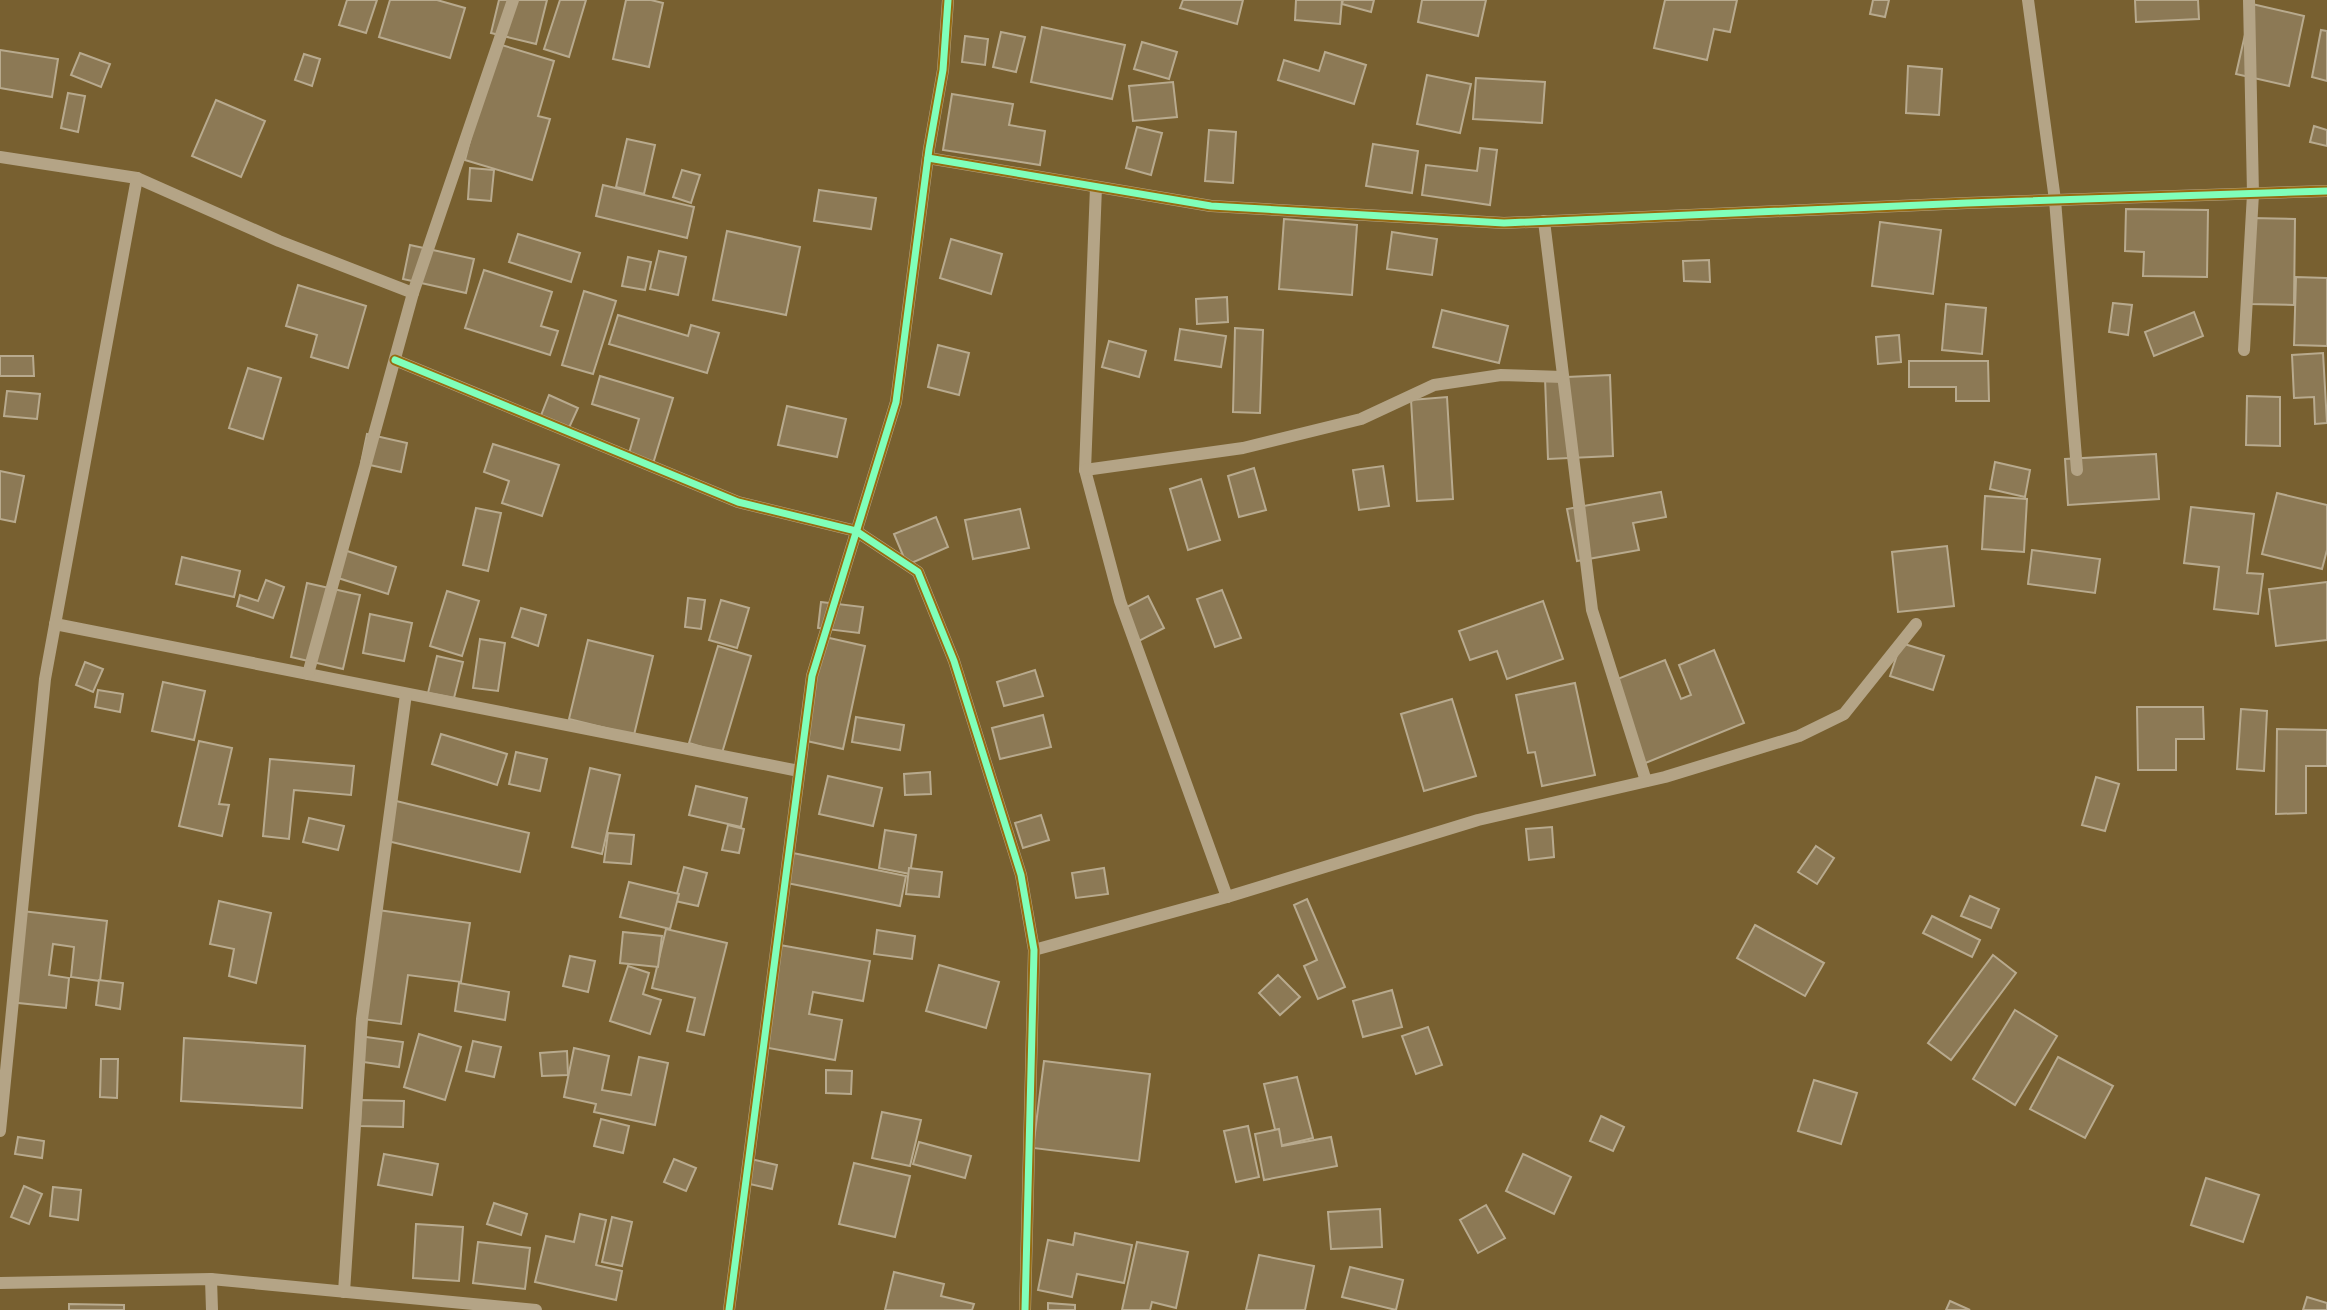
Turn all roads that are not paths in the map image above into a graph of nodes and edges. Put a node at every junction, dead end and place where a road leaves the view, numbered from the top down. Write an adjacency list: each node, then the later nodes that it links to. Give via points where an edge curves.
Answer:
1 (513, 0): 13 (street)
2 (948, 0): 6 (street, via 943,70)
3 (2028, 0): 11 (street)
4 (2249, 0): 10 (street)
5 (0, 157): 7 (street)
6 (928, 158): 8 (street); 19 (street, via 895,402)
7 (137, 178): 13 (street, via 279,241); 20 (street)
8 (1096, 187): 12 (street, via 1211,206 1504,223); 17 (street)
9 (2327, 191): 10 (street)
10 (2253, 194): 11 (street); 14 (street)
11 (2055, 200): 12 (street); 18 (street)
12 (1544, 221): 16 (street)
13 (413, 293): 15 (street)
14 (2244, 350)
15 (395, 360): 19 (street, via 738,502); 22 (street)
16 (1563, 377): 17 (street, via 1501,375 1434,385 1361,419 1243,448); 25 (street, via 1592,610)
17 (1085, 470): 26 (street, via 1120,601)
18 (2077, 470)
19 (856, 531): 24 (street, via 811,676); 27 (street, via 918,572 954,661 1021,875)
20 (55, 624): 22 (street); 28 (street, via 45,679)
21 (1916, 624): 25 (street, via 1844,715 1798,736)
22 (309, 674): 23 (street)
23 (406, 694): 24 (street); 31 (street, via 362,1019)
24 (799, 771): 35 (street)
25 (1646, 781): 26 (street, via 1478,820)
26 (1227, 897): 27 (street)
27 (1034, 950): 36 (street)
28 (0, 1131)
29 (211, 1279): 30 (street); 31 (street); 33 (street)
30 (0, 1283)
31 (344, 1292): 32 (street)
32 (492, 1308): 34 (street)
33 (212, 1310)
34 (536, 1310)
35 (729, 1310)
36 (1025, 1310)

